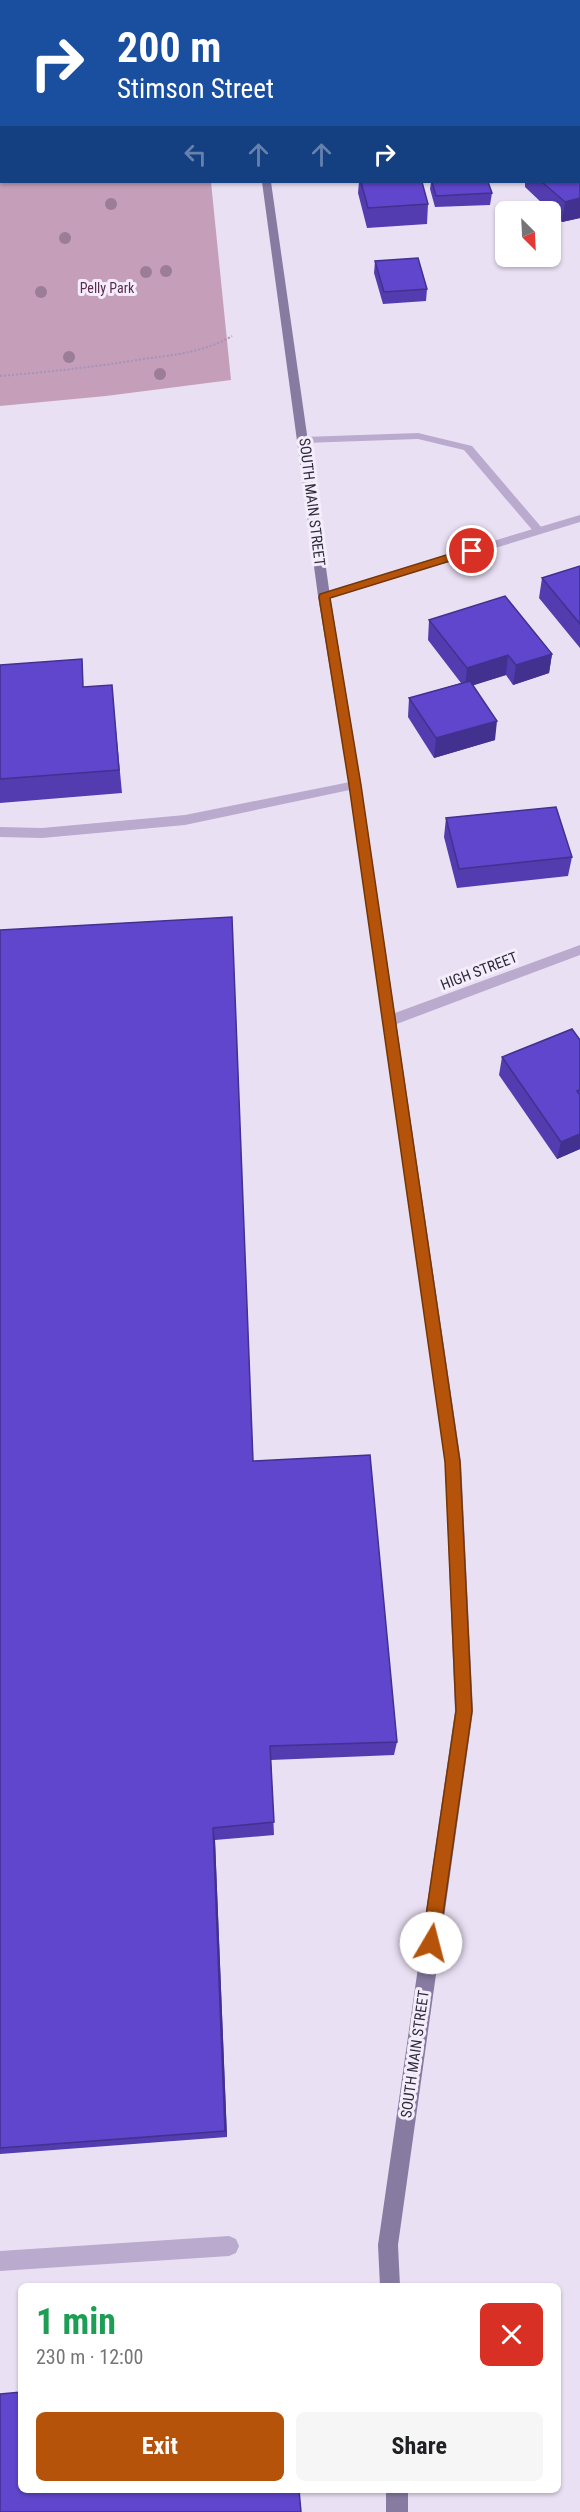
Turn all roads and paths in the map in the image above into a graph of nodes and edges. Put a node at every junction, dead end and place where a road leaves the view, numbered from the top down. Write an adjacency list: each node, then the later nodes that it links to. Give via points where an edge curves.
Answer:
1 (266, 183): 4 (main road, SOUTH MAIN STREET)
2 (232, 336): 3 (path, via 217,345 187,352)
3 (0, 376)
4 (304, 440): 6 (street, via 418,436 468,448); 7 (main road, SOUTH MAIN STREET)
5 (580, 518): 6 (street)
6 (537, 530): 7 (street)
7 (324, 597): 8 (main road, SOUTH MAIN STREET)
8 (355, 785): 9 (street, via 185,820 42,833); 11 (main road, SOUTH MAIN STREET)
9 (0, 832)
10 (580, 950): 11 (street, HIGH STREET)
11 (389, 1022): 14 (main road, SOUTH MAIN STREET, via 453,1462 464,1711 388,2246)
12 (229, 2246): 13 (street)
13 (0, 2261)
14 (390, 2283)
15 (397, 2493): 16 (main road)
16 (397, 2512)

